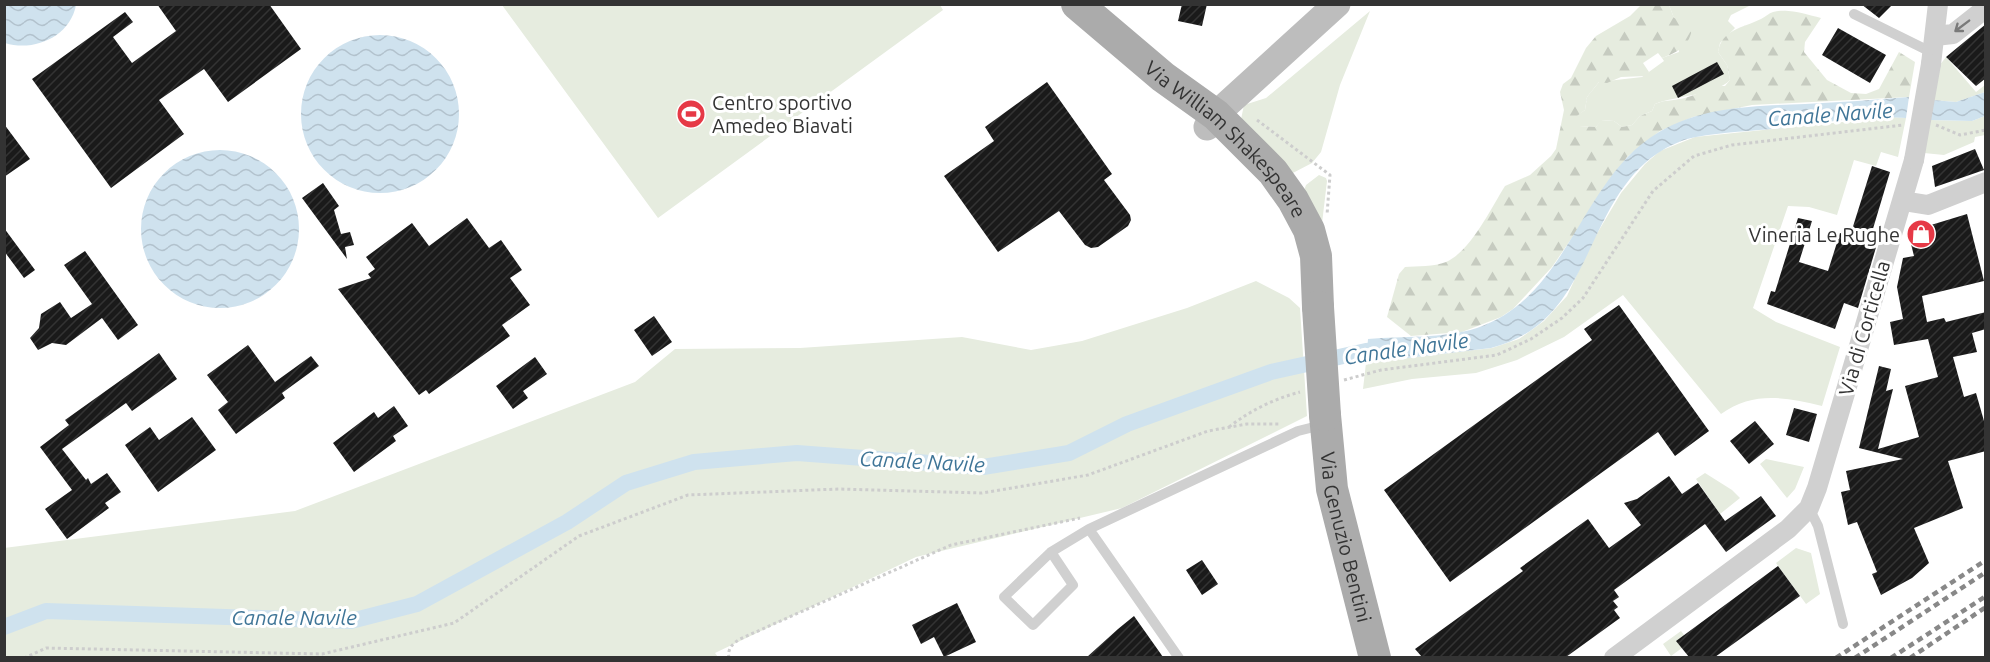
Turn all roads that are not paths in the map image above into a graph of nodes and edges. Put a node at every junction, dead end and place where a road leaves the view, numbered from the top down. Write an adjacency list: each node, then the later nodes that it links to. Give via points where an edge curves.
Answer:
1 (1067, 4): 8 (main road, Via William Shakespeare, via 1115,55)
2 (1077, 4): 8 (main road, Via William Shakespeare, via 1163,77)
3 (1337, 4): 8 (street)
4 (1938, 4): 7 (street, Via di Corticella)
5 (1986, 8): 7 (street, one-way to 7)
6 (1854, 14): 7 (lane)
7 (1933, 51): 10 (street, Via di Corticella, bridge)
8 (1218, 114): 11 (main road, Via William Shakespeare, bridge, via 1273,172 1304,220 1316,256)
9 (1986, 182): 10 (street, via 1928,205)
10 (1903, 201): 12 (street, Via di Corticella)
11 (1316, 424): 13 (lane); 17 (main road, Via Genuzio Bentini)
12 (1809, 508): 15 (lane, via 1818,526); 18 (street, Via di Corticella, via 1788,529)
13 (1089, 529): 14 (lane); 16 (lane)
14 (1051, 552): 14 (lane, via 1004,597 1033,625 1073,585)
15 (1843, 624)
16 (1179, 657)
17 (1375, 657)
18 (1614, 657)

